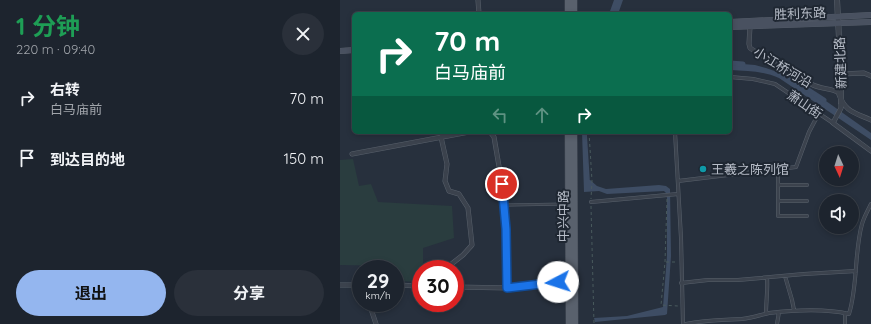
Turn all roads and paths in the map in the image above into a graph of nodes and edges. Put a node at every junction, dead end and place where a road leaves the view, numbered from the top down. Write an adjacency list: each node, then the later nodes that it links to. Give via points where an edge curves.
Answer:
1 (478, 0): 5 (street)
2 (568, 0): 6 (main road)
3 (574, 0): 7 (main road)
4 (837, 0): 9 (street, 新建北路)
5 (479, 12)
6 (568, 12)
7 (574, 12)
8 (871, 16): 9 (main road, 胜利东路)
9 (838, 20): 10 (main road, 胜利东路); 11 (main road, 胜利东路); 12 (main road, 胜利东路); 18 (street, 新建北路)
10 (732, 22)
11 (871, 22)
12 (750, 26): 13 (main road, 胜利东路); 21 (street, 小江桥河沿, via 750,48 810,84 838,92)
13 (732, 27)
14 (352, 50): 15 (main road)
15 (340, 51)
16 (352, 53): 17 (main road)
17 (340, 55)
18 (841, 74): 19 (street, via 864,73); 21 (street, 新建北路)
19 (871, 76)
20 (732, 77): 22 (street, 萧山街, via 775,84)
21 (841, 102): 23 (street, 小江桥河沿, via 845,108); 24 (street, 新建北路)
22 (819, 113): 24 (street, 萧山街); 34 (street, via 796,167)
23 (871, 120)
24 (834, 122): 32 (street, 萧山街)
25 (458, 134): 31 (street)
26 (492, 134): 45 (street)
27 (568, 134): 43 (main road, 中兴中路)
28 (574, 134): 53 (main road, 中兴中路)
29 (589, 134): 42 (path)
30 (676, 134): 35 (street)
31 (441, 137): 33 (street); 47 (street, via 447,164 445,181 449,191 459,194 468,208 472,245)
32 (871, 151)
33 (352, 154)
34 (778, 169): 35 (street); 36 (street)
35 (678, 181): 38 (street)
36 (778, 185): 37 (street); 41 (street)
37 (807, 185)
38 (678, 194): 39 (street); 49 (street)
39 (662, 195): 42 (street); 48 (path, via 662,199 666,199)
40 (808, 200): 41 (street)
41 (778, 201): 46 (street, via 778,216)
42 (591, 202): 68 (path)
43 (569, 204): 45 (lane); 53 (main road, 中兴中路)
44 (871, 204): 50 (street, via 862,224)
45 (504, 205): 58 (street)
46 (808, 216)
47 (456, 260)
48 (665, 262): 49 (path); 59 (path, via 661,305)
49 (681, 262): 54 (street)
50 (856, 272): 51 (street); 64 (street, via 854,300)
51 (785, 276): 52 (street); 60 (street)
52 (767, 278): 54 (street); 63 (street)
53 (572, 280): 58 (street); 66 (main road, 中兴中路); 67 (main road, 中兴中路)
54 (681, 283): 59 (street)
55 (340, 285): 56 (street)
56 (352, 285)
57 (464, 287): 58 (street)
58 (507, 288)
59 (682, 305): 69 (street)
60 (794, 310): 62 (street); 64 (street, via 834,311)
61 (373, 312): 65 (street)
62 (779, 312): 63 (street); 71 (street)
63 (766, 314): 70 (street, via 743,319)
64 (847, 314): 72 (street)
65 (376, 324)
66 (569, 324)
67 (575, 324)
68 (594, 324)
69 (683, 324)
70 (686, 324)
71 (777, 324)
72 (844, 324)

